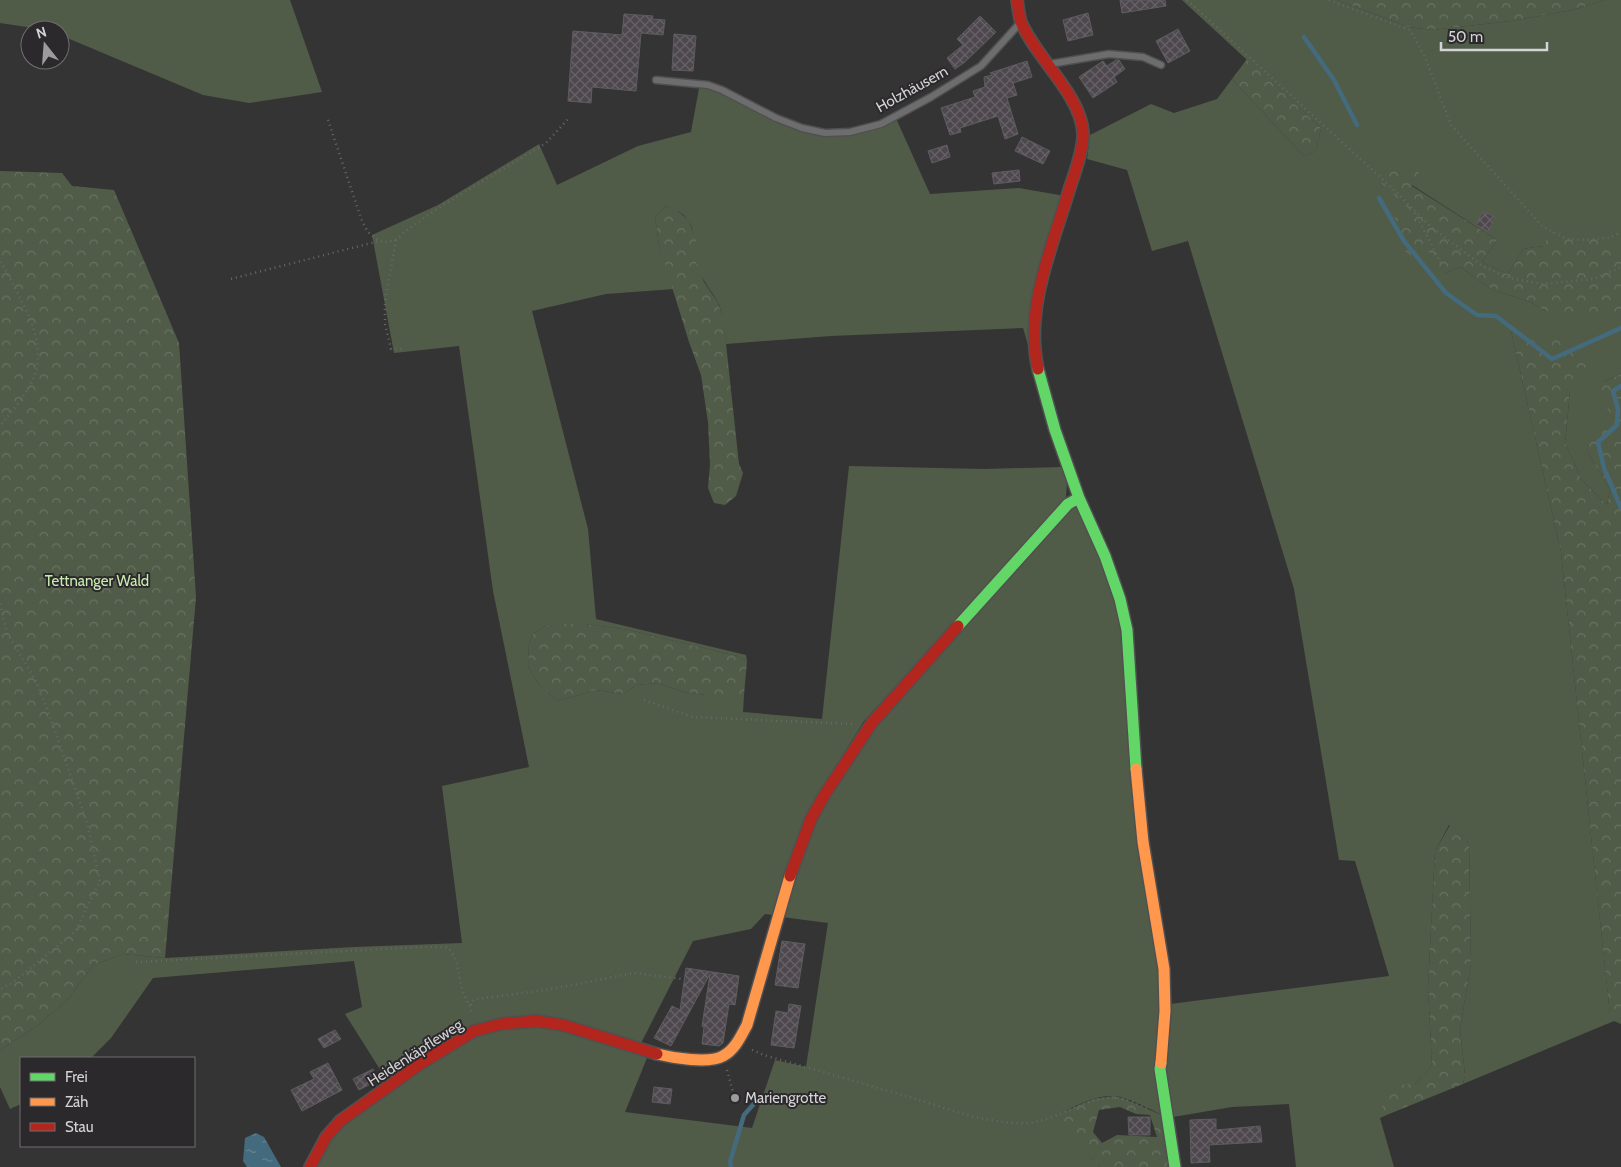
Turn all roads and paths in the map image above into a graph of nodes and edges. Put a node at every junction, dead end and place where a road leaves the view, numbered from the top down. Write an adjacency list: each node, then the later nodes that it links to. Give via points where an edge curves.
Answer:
1 (1187, 0): 10 (path)
2 (1329, 0): 11 (path, via 1410,30 1426,57 1451,125 1542,226 1566,239 1609,238)
3 (1019, 1): 4 (street)
4 (1021, 22): 5 (street); 7 (lane, Holzhäusern, via 982,66 881,124 850,132 825,133 802,128 708,85)
5 (1046, 64): 6 (lane, via 1109,54 1143,57); 20 (street, via 1077,111 1083,132 1078,162 1040,288 1035,330 1037,363 1043,388)
6 (1161, 65)
7 (656, 80)
8 (570, 117): 12 (path, via 546,143 438,208)
9 (328, 120): 13 (path, via 362,221 368,232)
10 (1414, 210): 15 (path); 16 (path, via 1484,267 1509,278 1556,284 1594,279)
11 (1621, 232)
12 (397, 239): 13 (path); 18 (path, via 385,324 391,349)
13 (379, 241): 17 (path)
14 (0, 262): 19 (path, via 28,316 38,347 35,374 24,395)
15 (1442, 265)
16 (1621, 267)
17 (231, 278)
18 (403, 349)
19 (0, 426)
20 (1079, 498): 23 (street, via 1068,504); 30 (street, via 1105,556 1128,630 1143,842 1164,969 1165,1011 1160,1069)
21 (0, 604): 26 (path, via 7,633 36,682 51,719 88,826 100,881 75,932)
22 (644, 700): 23 (path, via 693,717)
23 (871, 724): 28 (street, via 811,819 792,866 747,1025 737,1044)
24 (136, 962): 25 (path, via 447,947 454,954 465,997 471,1005 475,999 546,990 634,973)
25 (682, 979)
26 (0, 989)
27 (764, 1055): 30 (path, via 970,1115 1012,1123 1054,1118 1102,1098 1119,1098)
28 (724, 1056): 29 (path); 31 (street, Heidenkäpfleweg, via 694,1059 660,1055 563,1024 536,1021 474,1031 420,1064 340,1121 326,1137)
29 (733, 1092)
30 (1168, 1115): 32 (street)
31 (310, 1167)
32 (1175, 1167)

